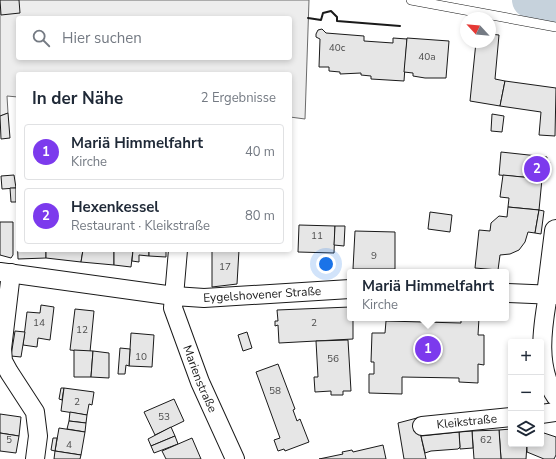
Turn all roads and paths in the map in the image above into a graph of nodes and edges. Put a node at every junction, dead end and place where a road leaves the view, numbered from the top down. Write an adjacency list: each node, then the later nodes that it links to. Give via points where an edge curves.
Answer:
1 (411, 0): 2 (lane)
2 (556, 27)
3 (556, 232): 8 (street)
4 (178, 252): 9 (street)
5 (6, 272): 9 (street, Eygelshovener Straße); 15 (street, via 3,361 35,412 38,436)
6 (347, 289): 9 (street, Eygelshovener Straße, via 204,298)
7 (509, 293): 8 (street)
8 (552, 295): 10 (street, via 542,340 543,360 550,388)
9 (174, 296): 16 (street, Marienstraße, via 172,308 176,320 200,382)
10 (556, 397)
11 (556, 412): 12 (street)
12 (544, 414)
13 (508, 417): 14 (street, Kleikstraße)
14 (422, 426)
15 (35, 459)
16 (235, 459)

